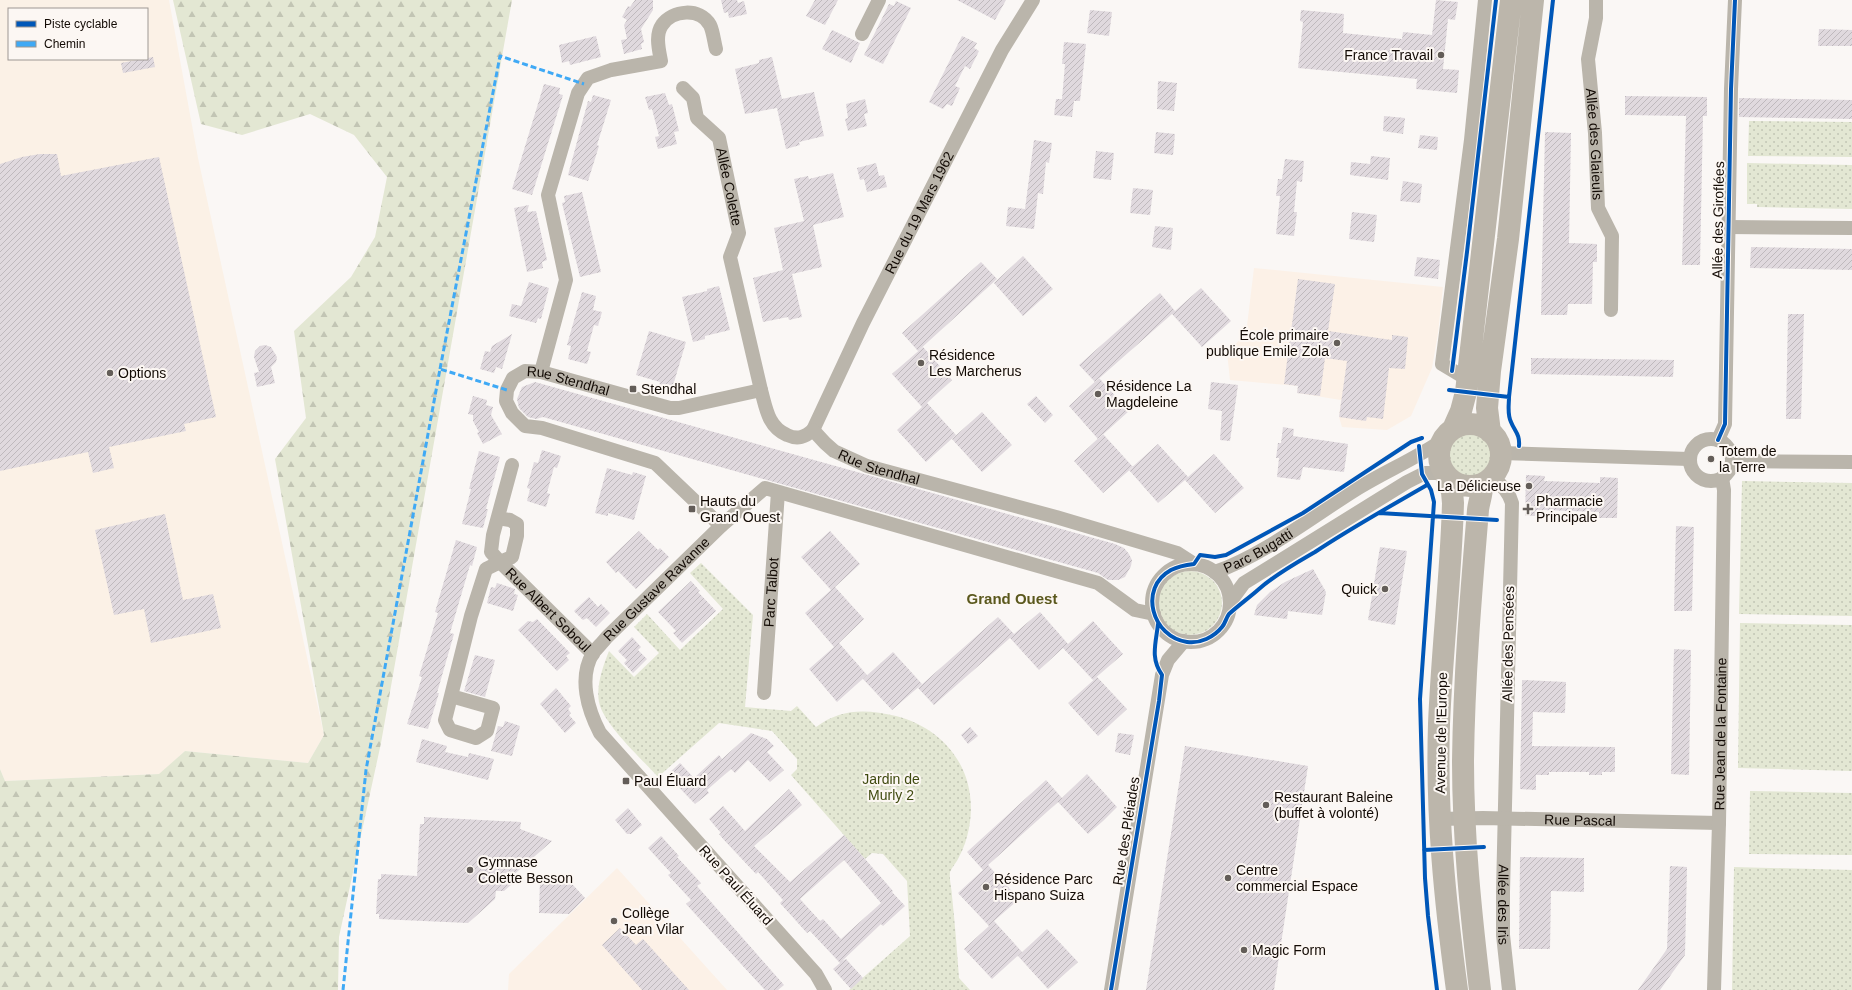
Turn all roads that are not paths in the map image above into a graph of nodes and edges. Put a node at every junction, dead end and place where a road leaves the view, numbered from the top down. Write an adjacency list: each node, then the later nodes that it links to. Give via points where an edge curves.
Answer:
1 (878, 0): 8 (street)
2 (1032, 0): 17 (street, Rue du 19 Mars 1962, via 999,56 863,323)
3 (1485, 0): 15 (street, via 1471,140 1442,364)
4 (1511, 0): 15 (main road)
5 (1533, 0): 18 (main road, via 1508,239 1490,371 1487,408)
6 (1596, 0): 13 (street, Allée des Glaieuls, via 1596,18 1588,59 1595,133 1598,208 1612,236)
7 (1735, 0): 11 (street, Allée des Giroflées)
8 (862, 34)
9 (716, 49): 14 (street, via 710,24 701,16 686,12 675,14 662,25 657,42 661,61 611,70 588,78 578,93 548,195 566,280)
10 (683, 88): 16 (street, Allée Colette, via 693,98 696,118 719,138 739,233 730,257)
11 (1729, 227): 12 (street); 20 (street, Allée des Giroflées, via 1726,424)
12 (1852, 228)
13 (1610, 310)
14 (541, 372): 16 (street, Rue Stendhal, via 670,408); 31 (street, Rue Stendhal, via 525,371 513,378 507,390 506,401 512,413 525,426 542,428 654,463)
15 (1467, 379): 19 (main road, via 1462,411)
16 (761, 390): 17 (street, via 769,419 778,431 796,438 804,437)
17 (813, 430): 33 (street, Rue Stendhal, via 834,450 867,466 1149,544 1177,553)
18 (1490, 432): 19 (main road, via 1484,427 1468,424); 21 (main road, via 1498,441)
19 (1448, 434): 26 (main road, via 1438,453); 34 (street, Parc Bugatti, via 1297,528 1232,566)
20 (1718, 440): 22 (street, via 1700,441 1691,452); 23 (street, via 1731,451)
21 (1501, 453): 22 (street); 28 (main road, via 1500,464)
22 (1690, 459): 27 (street, via 1698,477 1712,481)
23 (1732, 461): 24 (street); 27 (street, via 1730,471)
24 (1852, 462)
25 (512, 465): 30 (street, Rue Albert Soboul)
26 (1445, 474): 28 (main road, via 1452,481 1467,486); 35 (street, Parc Bugatti, via 1422,474 1390,491 1244,583); 41 (main road, Avenue de l'Europe, via 1453,497 1453,510)
27 (1722, 478): 46 (street, Rue Jean de la Fontaine, via 1724,490)
28 (1487, 480): 43 (main road, Avenue de l'Europe, via 1478,510 1465,685); 44 (street, Allée des Pensées, via 1505,490 1512,503)
29 (778, 492): 31 (street, via 765,488); 36 (street, via 1098,582 1135,610); 39 (street, Parc Talbot)
30 (498, 518): 32 (street, Rue Albert Soboul, via 491,552); 32 (street, Rue Albert Soboul, via 517,524 512,557)
31 (721, 526): 38 (street, Rue Gustave Ravanne, via 607,637)
32 (500, 562): 38 (street, Rue Albert Soboul); 40 (street, Rue Albert Soboul, via 486,568)
33 (1194, 564): 34 (street); 36 (street, via 1170,570 1161,578 1153,595)
34 (1215, 572): 35 (street, via 1223,580)
35 (1230, 602): 37 (street, via 1228,616 1213,636 1201,641)
36 (1154, 614): 37 (street, via 1165,632)
37 (1184, 641): 48 (street, Rue des Pléiades, via 1168,660 1162,675)
38 (593, 654): 42 (street, Rue Albert Soboul, via 588,665 586,692 592,718 600,733)
39 (764, 693)
40 (451, 696)
41 (1439, 725): 43 (main road, via 1447,734 1452,751 1454,801); 45 (main road, Avenue de l'Europe)
42 (643, 782): 47 (street, Rue Paul Éluard, via 816,974)
43 (1465, 818): 44 (street, Rue Pascal); 45 (street, Rue Pascal); 50 (main road, Avenue de l'Europe)
44 (1504, 818): 46 (street, Rue Pascal); 51 (street, Allée des Iris, via 1503,935)
45 (1440, 819): 49 (main road, Avenue de l'Europe, via 1448,928)
46 (1719, 823): 52 (street, Rue Jean de la Fontaine)
47 (825, 990)
48 (1111, 990)
49 (1456, 990)
50 (1480, 990)
51 (1509, 990)
52 (1714, 990)

